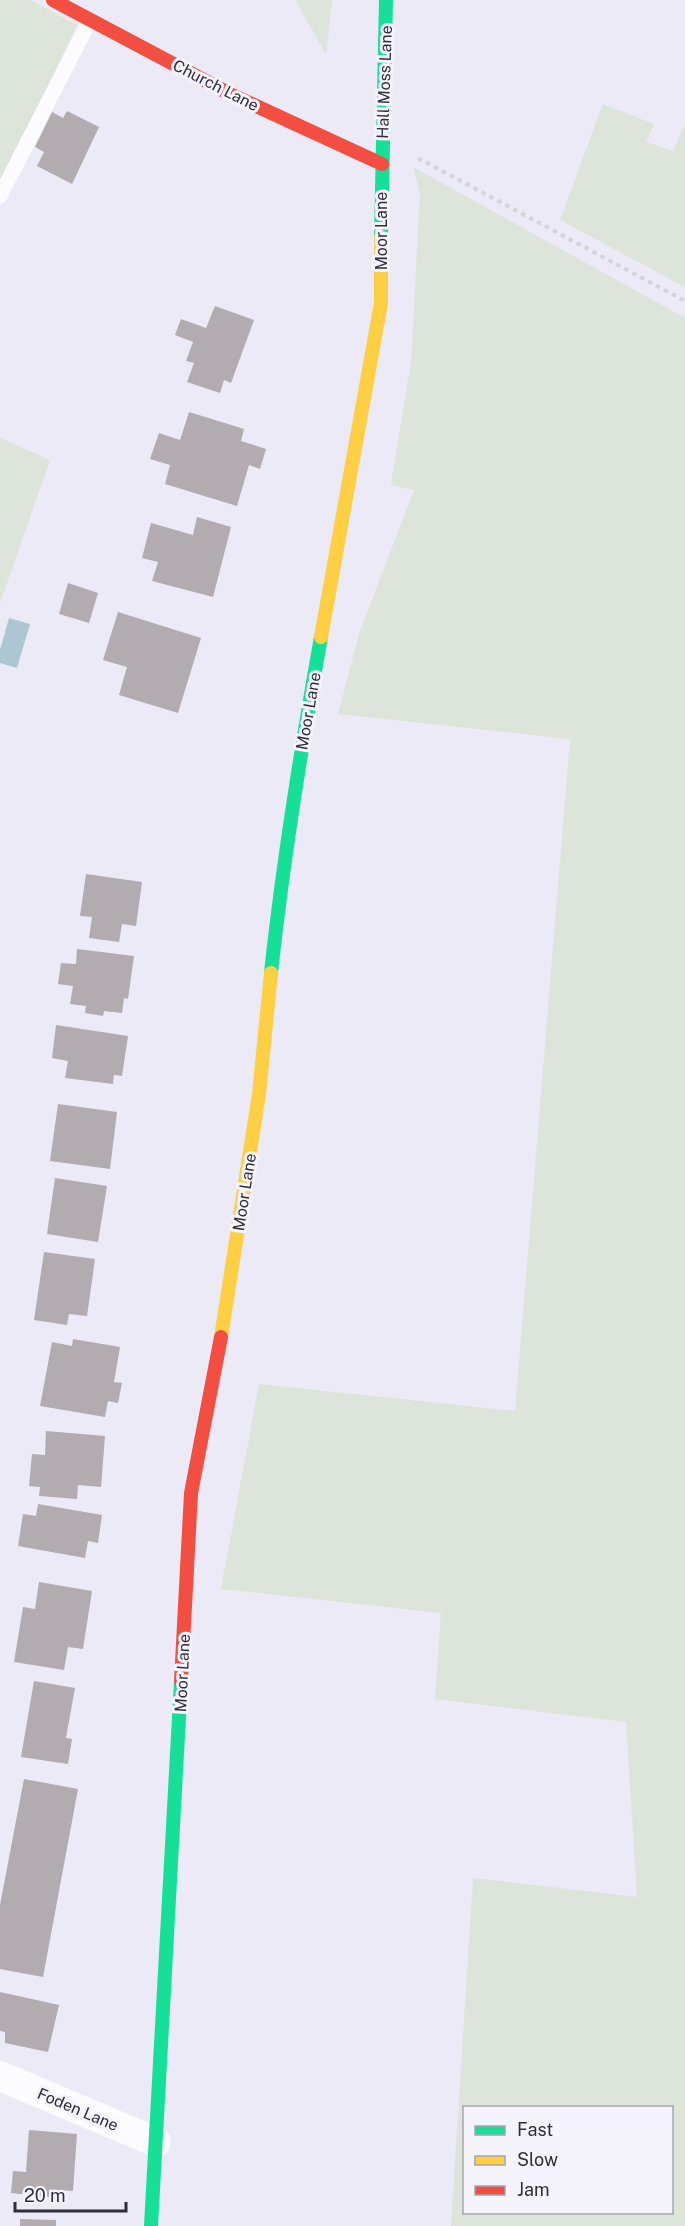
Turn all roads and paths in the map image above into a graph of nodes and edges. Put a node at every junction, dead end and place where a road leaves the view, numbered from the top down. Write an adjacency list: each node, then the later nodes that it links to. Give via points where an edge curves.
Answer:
1 (53, 0): 3 (street, Church Lane)
2 (386, 0): 4 (street, Hall Moss Lane)
3 (90, 20): 4 (street, Church Lane, via 230,94); 5 (lane)
4 (382, 164): 6 (path, via 413,155); 8 (street, Moor Lane, via 381,303 295,782 259,1094 214,1379 191,1493)
5 (0, 196)
6 (685, 301)
7 (0, 2076): 8 (street, Foden Lane)
8 (156, 2142): 9 (street, Moor Lane)
9 (151, 2226)

